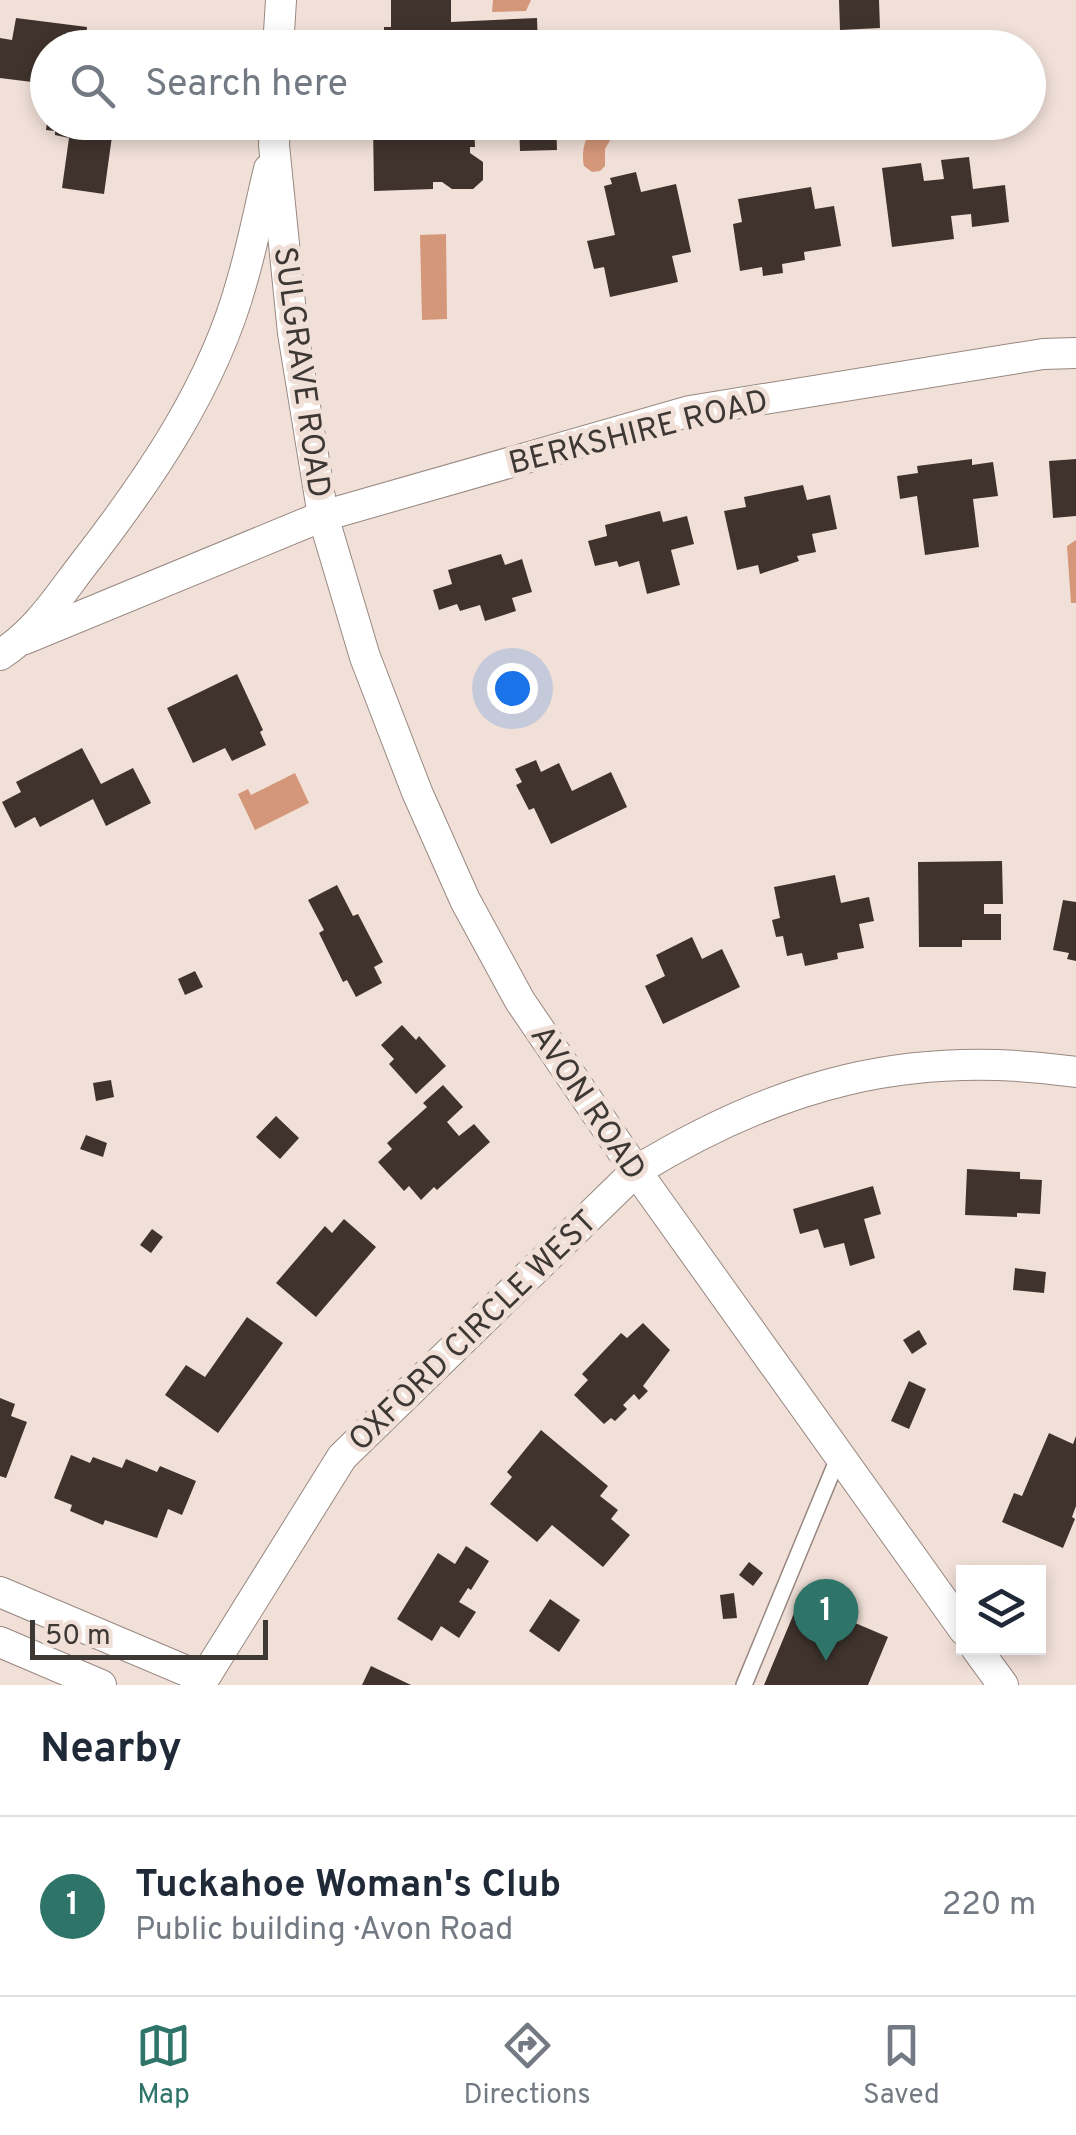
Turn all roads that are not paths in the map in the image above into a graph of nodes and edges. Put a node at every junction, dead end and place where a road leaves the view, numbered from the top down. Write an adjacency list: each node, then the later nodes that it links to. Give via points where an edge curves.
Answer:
1 (281, 0): 2 (street)
2 (279, 30)
3 (274, 140): 7 (street, SULGRAVE ROAD, via 242,283 211,365 128,508)
4 (276, 140): 6 (street, SULGRAVE ROAD, via 294,333)
5 (1076, 353): 6 (street, BERKSHIRE ROAD, via 690,412)
6 (324, 516): 7 (street, SULGRAVE ROAD); 9 (street, AVON ROAD, via 365,657 466,900 520,1001)
7 (12, 647)
8 (1076, 1072): 9 (street, OXFORD CIRCLE WEST, via 939,1064 837,1081 756,1107)
9 (636, 1171): 10 (street, AVON ROAD); 15 (street, OXFORD CIRCLE WEST, via 342,1457)
10 (838, 1458): 12 (street, AVON ROAD); 17 (lane)
11 (0, 1592): 15 (street)
12 (956, 1619)
13 (0, 1642): 16 (street)
14 (981, 1655): 18 (street)
15 (202, 1682)
16 (102, 1685)
17 (744, 1685)
18 (1003, 1685)

